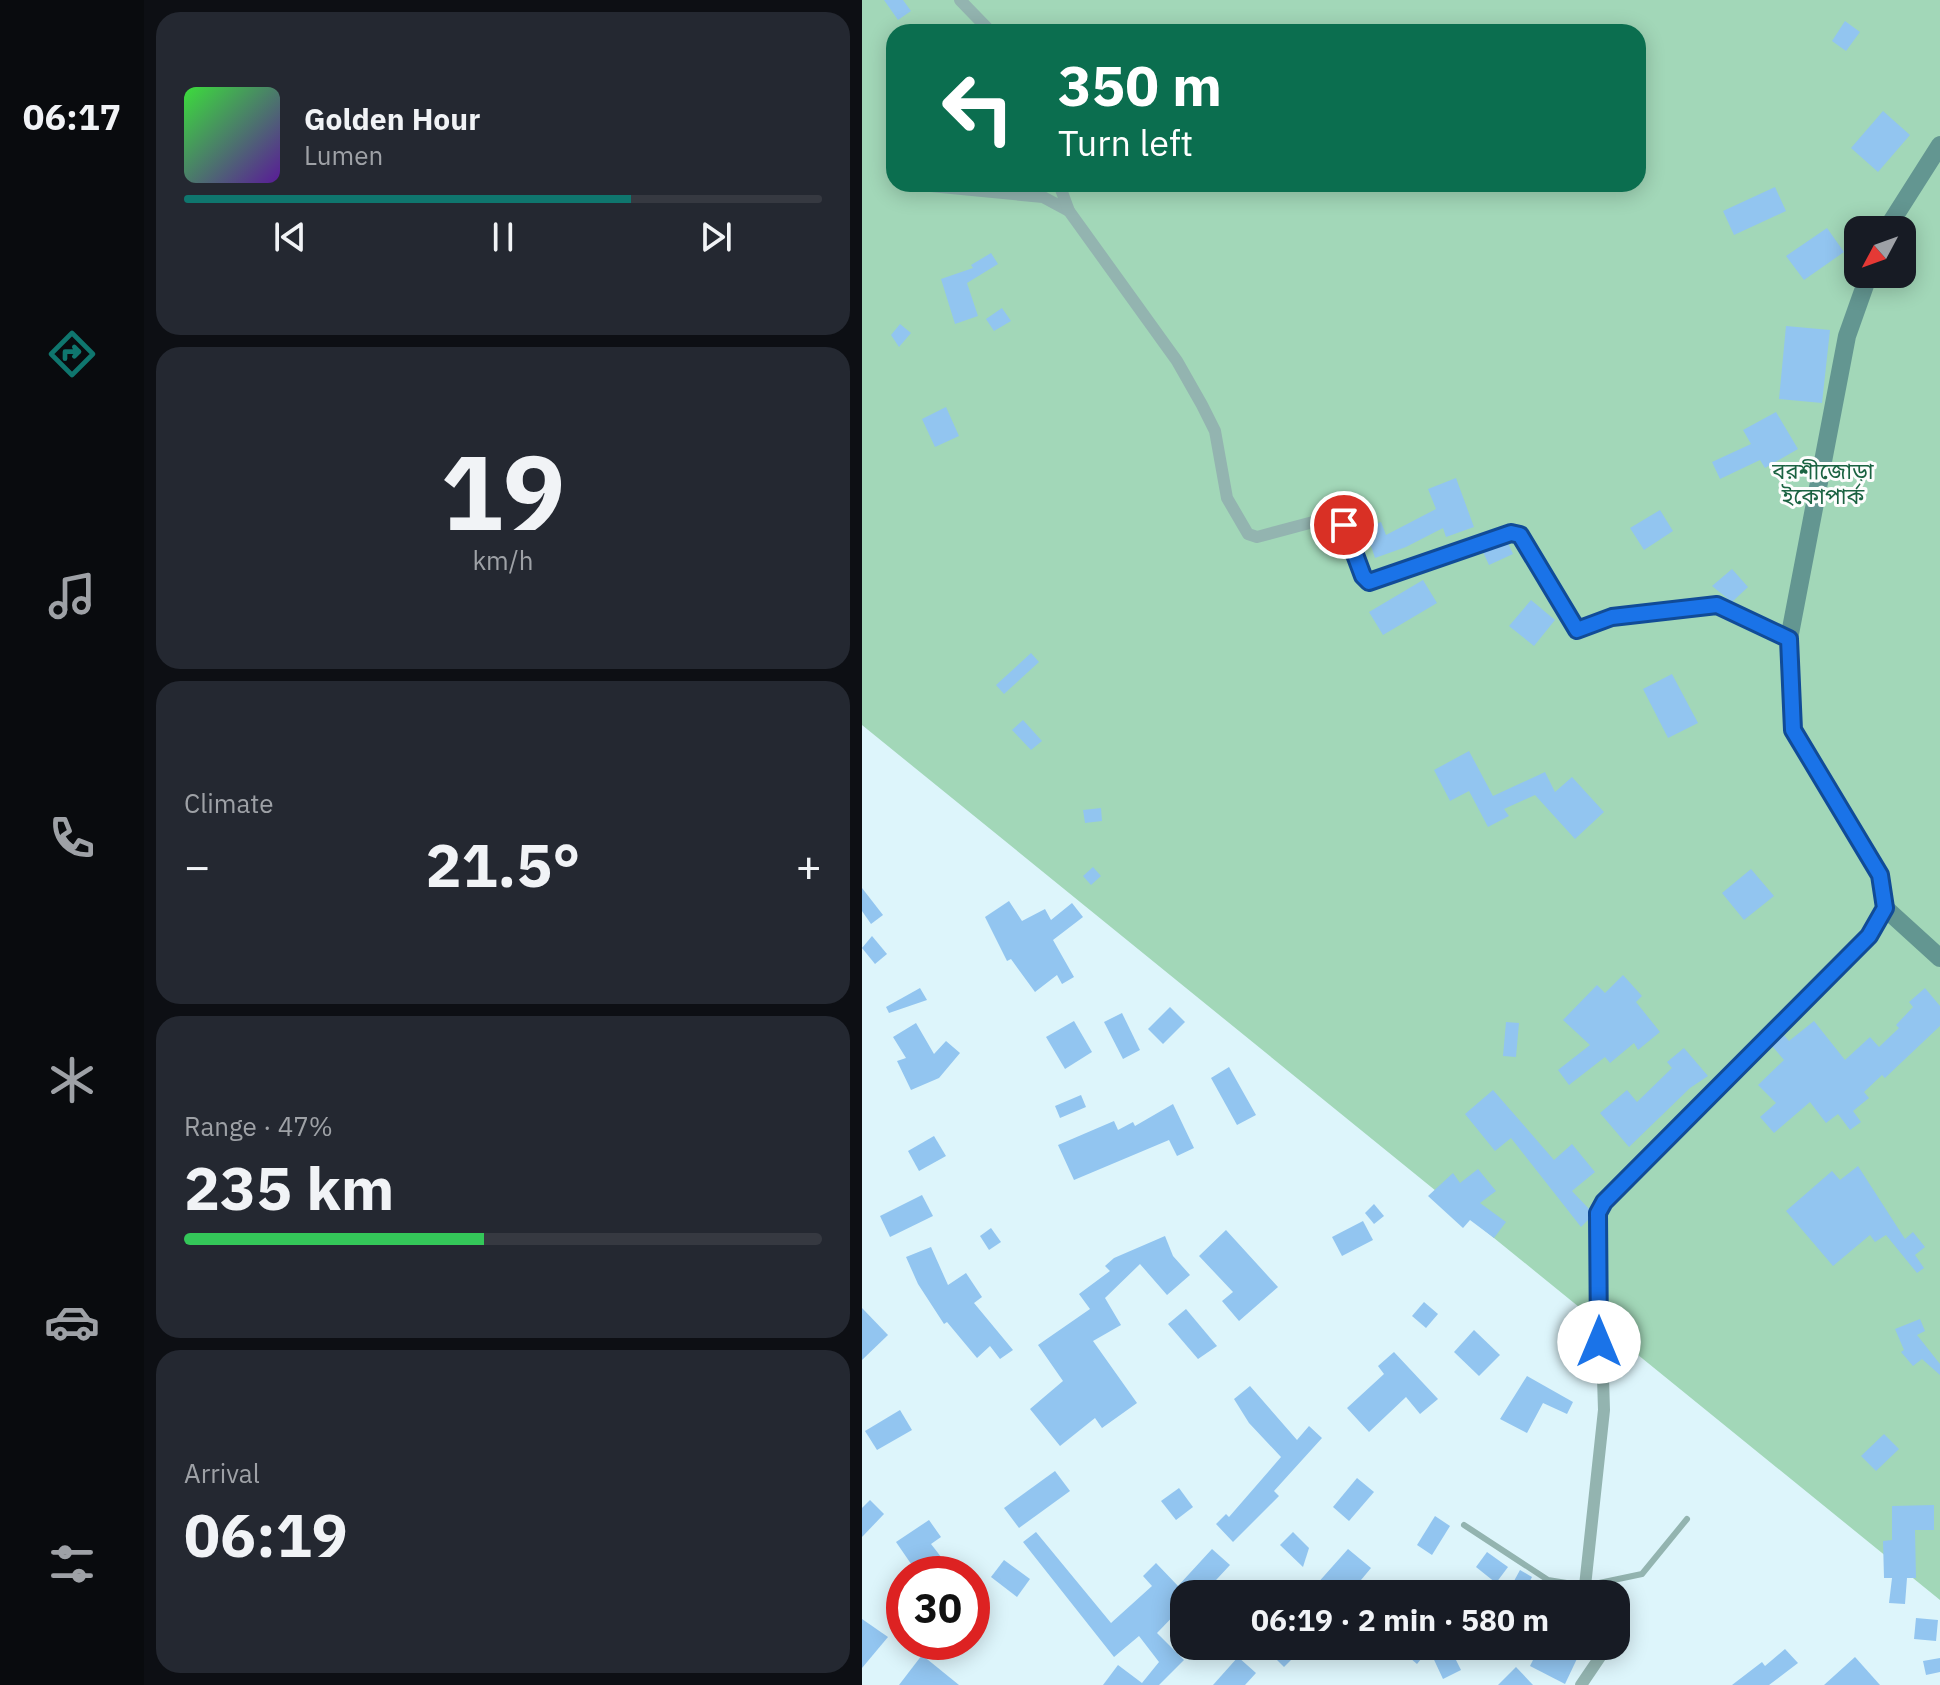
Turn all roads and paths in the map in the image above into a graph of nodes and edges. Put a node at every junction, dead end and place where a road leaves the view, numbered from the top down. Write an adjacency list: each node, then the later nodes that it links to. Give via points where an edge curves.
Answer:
1 (960, 0): 2 (street)
2 (983, 24)
3 (1940, 145): 7 (street)
4 (992, 192): 6 (street, via 1043,197)
5 (1062, 192): 6 (street)
6 (1069, 211): 9 (street, via 1177,361 1202,405 1215,431 1227,498 1248,534 1257,537 1332,517 1347,530 1369,582 1511,533 1520,535 1577,630 1612,617 1717,605)
7 (1895, 216)
8 (1864, 288): 9 (street, via 1847,336)
9 (1789, 639): 10 (street, via 1793,730 1880,875)
10 (1885, 908): 11 (street); 15 (street, via 1869,936 1598,1213 1604,1410)
11 (1940, 958)
12 (1687, 1519): 16 (lane, via 1642,1574)
13 (1464, 1525): 14 (lane)
14 (1548, 1580)
15 (1589, 1580)
16 (1622, 1580)
17 (1597, 1660): 18 (street)
18 (1581, 1685)

